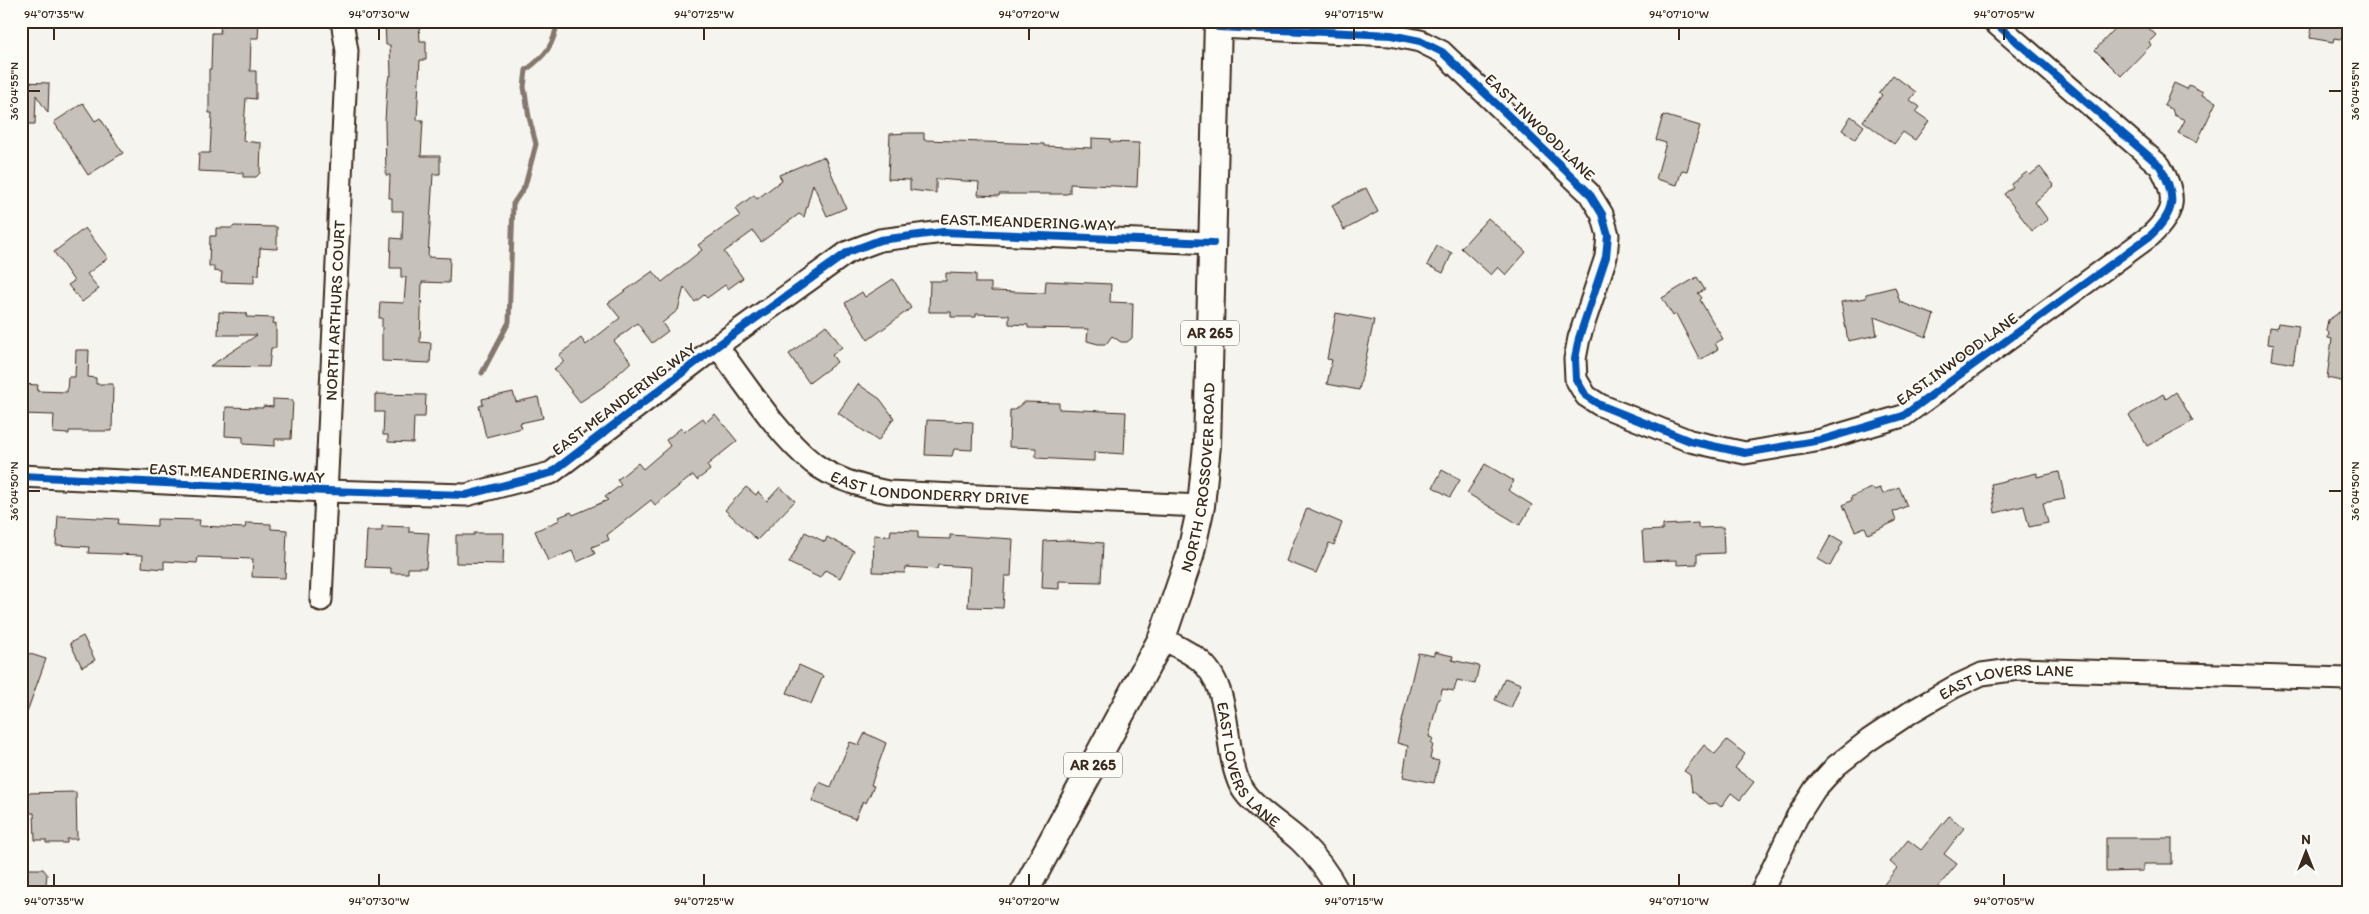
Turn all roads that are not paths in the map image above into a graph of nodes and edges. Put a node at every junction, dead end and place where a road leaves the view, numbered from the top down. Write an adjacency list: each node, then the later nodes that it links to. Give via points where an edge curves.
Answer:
1 (342, 21): 7 (street, NORTH ARTHURS COURT, via 347,51)
2 (1993, 21): 3 (street, EAST INWOOD LANE, via 2160,166 2172,197 2170,212 2150,236 1903,416 1821,440 1745,453 1690,441 1600,405 1586,396 1576,379 1575,359 1606,257 1608,235 1602,214 1589,193 1442,52 1420,41 1391,35)
3 (1218, 24): 4 (main road, NORTH CROSSOVER ROAD / AR 265)
4 (1213, 243): 5 (street, EAST MEANDERING WAY, via 944,232 880,240 848,252); 8 (main road, NORTH CROSSOVER ROAD / AR 265)
5 (717, 346): 7 (street, EAST MEANDERING WAY, via 551,473 466,495); 8 (street, EAST LONDONDERRY DRIVE, via 792,443 814,464 860,486 888,492)
6 (21, 476): 7 (street, EAST MEANDERING WAY)
7 (326, 491): 9 (street, NORTH ARTHURS COURT)
8 (1201, 506): 10 (main road, NORTH CROSSOVER ROAD / AR 265, via 1190,556)
9 (321, 600)
10 (1162, 638): 12 (main road, NORTH CROSSOVER ROAD / AR 265); 13 (street, EAST LOVERS LANE, via 1200,660 1219,685 1231,759 1242,788 1301,842 1328,872)
11 (2348, 679): 14 (street, EAST LOVERS LANE, via 2019,670 1982,674 1911,712 1836,766 1815,789 1797,817)
12 (1024, 893)
13 (1339, 893)
14 (1761, 893)

